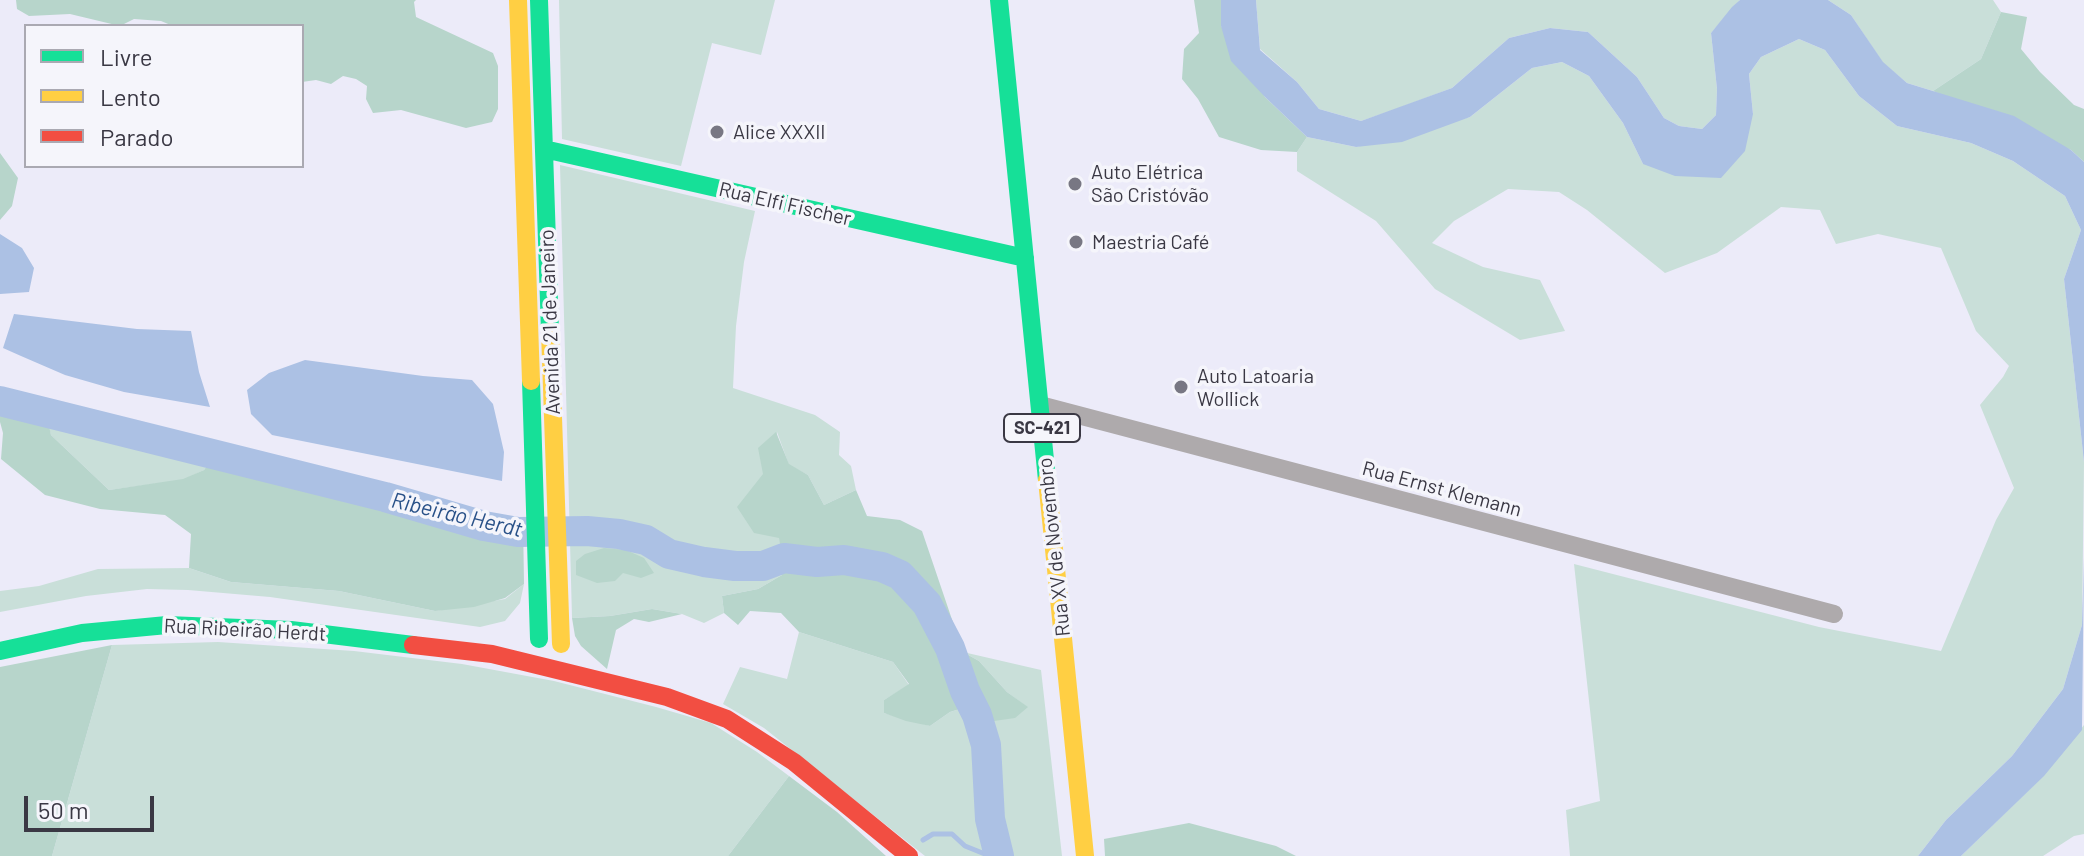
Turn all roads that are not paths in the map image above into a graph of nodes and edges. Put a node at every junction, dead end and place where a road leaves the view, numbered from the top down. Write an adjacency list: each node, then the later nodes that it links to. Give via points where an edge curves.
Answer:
1 (518, 0): 8 (main road, Avenida 21 de Janeiro)
2 (539, 0): 4 (main road, Avenida 21 de Janeiro)
3 (999, 0): 5 (main road, Rua XV de Novembro / SC-421)
4 (544, 149): 5 (main road, Rua Elfi Fischer); 9 (main road, Avenida 21 de Janeiro)
5 (1025, 258): 6 (main road, Rua XV de Novembro / SC-421)
6 (1040, 405): 7 (street, Rua Ernst Klemann); 15 (main road, Rua XV de Novembro / SC-421)
7 (1834, 614)
8 (537, 640): 9 (main road, via 549,636); 11 (main road, Rua Ribeirão Herdt); 12 (main road, via 533,656)
9 (562, 646): 12 (main road, via 558,663); 13 (main road, Rua Ribeirão Herdt, via 575,664)
10 (0, 651): 11 (main road, Rua Ribeirão Herdt, via 82,633 167,625 291,630)
11 (492, 654): 12 (main road, Rua Ribeirão Herdt)
12 (543, 666): 13 (main road, Rua Ribeirão Herdt)
13 (598, 679): 14 (main road, Rua Ribeirão Herdt, via 727,719 794,762)
14 (909, 856)
15 (1085, 856)

